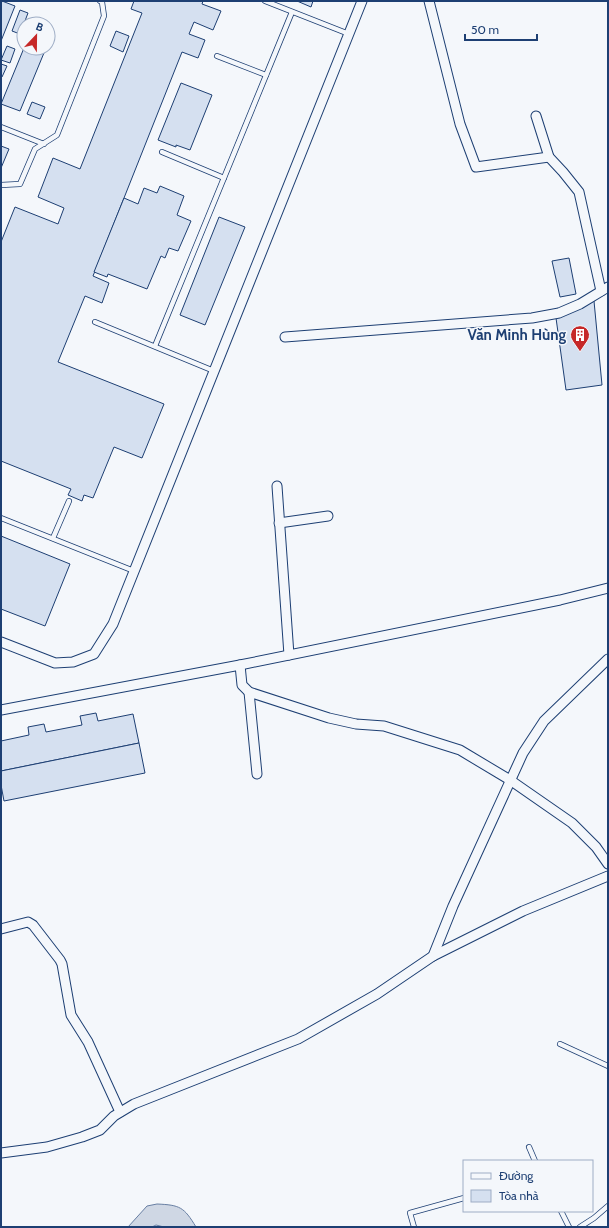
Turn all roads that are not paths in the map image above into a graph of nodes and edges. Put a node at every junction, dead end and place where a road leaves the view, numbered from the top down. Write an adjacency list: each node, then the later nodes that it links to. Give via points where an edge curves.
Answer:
1 (100, 1): 11 (lane, via 104,16 57,135)
2 (265, 1): 5 (lane)
3 (362, 1): 6 (street)
4 (429, 1): 13 (street, via 460,124 476,167)
5 (292, 12): 6 (lane); 8 (lane)
6 (349, 34): 20 (street)
7 (217, 56): 8 (lane)
8 (266, 75): 14 (lane)
9 (536, 116): 13 (street)
10 (1, 127): 11 (lane)
11 (44, 144): 15 (lane, via 35,149 20,184)
12 (162, 152): 14 (lane)
13 (549, 157): 16 (street, via 579,192)
14 (224, 178): 19 (lane)
15 (1, 185)
16 (604, 289): 18 (street, via 566,310 532,318)
17 (95, 322): 19 (lane)
18 (285, 337)
19 (155, 346): 20 (lane)
20 (214, 371): 27 (street)
21 (276, 486): 25 (street)
22 (69, 501): 26 (lane)
23 (328, 516): 25 (street)
24 (1, 518): 26 (lane)
25 (279, 523): 30 (street)
26 (53, 538): 27 (lane)
27 (134, 571): 29 (street, via 113,624 94,654 73,662 54,663)
28 (608, 588): 30 (street)
29 (1, 642)
30 (288, 655): 32 (street)
31 (608, 659): 36 (street, via 544,721 523,753)
32 (240, 665): 33 (street, via 242,685); 34 (street)
33 (249, 692): 35 (street); 36 (street, via 329,718 356,724 384,726 460,750)
34 (1, 710)
35 (258, 774)
36 (510, 780): 37 (street, via 572,823 596,847); 40 (street)
37 (608, 864)
38 (608, 876): 40 (street, via 523,911)
39 (1, 929): 43 (street, via 28,922 60,960 71,1015 88,1042)
40 (433, 956): 43 (street, via 378,994 298,1039 134,1104)
41 (560, 1044): 42 (lane)
42 (608, 1066)
43 (120, 1112): 45 (street, via 100,1130 82,1137 47,1146)
44 (529, 1147): 46 (lane)
45 (1, 1153)
46 (535, 1160)
47 (463, 1198): 50 (lane, via 410,1213)
48 (608, 1206): 52 (lane)
49 (562, 1212): 51 (lane)
50 (414, 1227)
51 (569, 1227)
52 (580, 1227)

